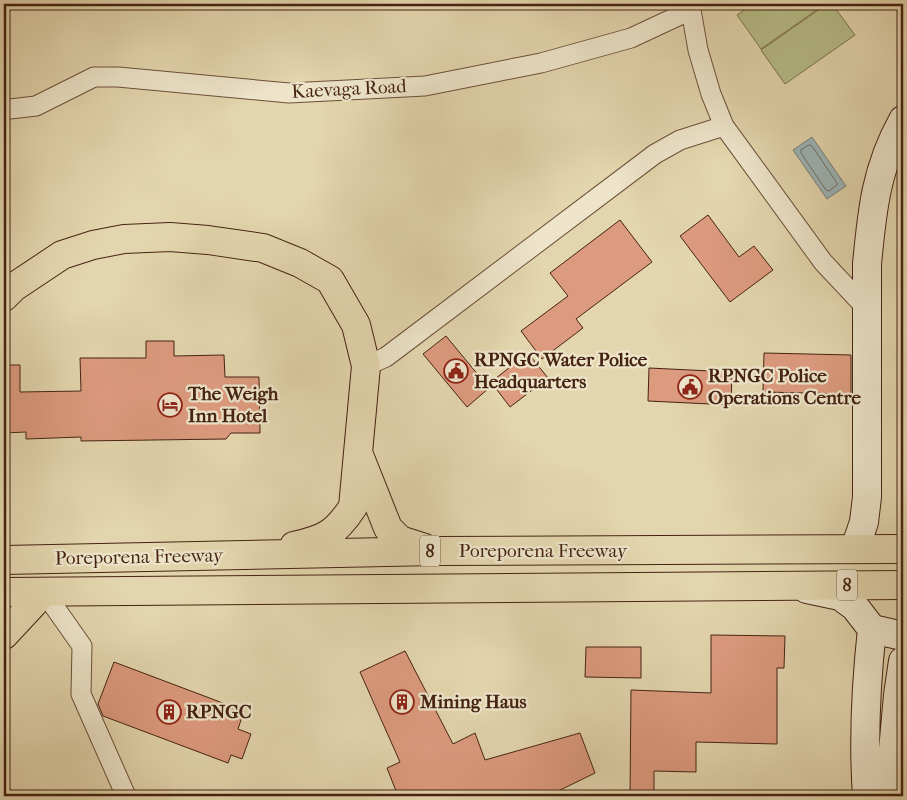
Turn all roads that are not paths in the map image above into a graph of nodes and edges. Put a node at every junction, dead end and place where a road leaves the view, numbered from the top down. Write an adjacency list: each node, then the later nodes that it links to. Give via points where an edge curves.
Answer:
1 (692, 7): 2 (street, Kaevaga Road, via 631,38 541,63 425,86 289,93 94,77 36,106); 4 (street, via 698,50)
2 (4, 108)
3 (903, 120): 6 (street, via 883,163 874,200 867,264)
4 (724, 126): 6 (street, via 823,262); 7 (street, via 680,140 655,154 386,356)
5 (4, 297): 7 (highway, via 62,255 124,239 170,237 263,248 330,280 356,325)
6 (867, 309): 10 (street, via 867,497 864,522)
7 (366, 366): 8 (highway)
8 (357, 451): 11 (highway, via 388,528 400,540); 12 (highway, via 352,507 340,526 313,542)
9 (903, 548): 10 (highway, Poreporena Freeway / 8)
10 (855, 550): 11 (highway, Poreporena Freeway / 8)
11 (435, 551): 12 (highway, Poreporena Freeway / 8)
12 (248, 555): 13 (highway, Poreporena Freeway / 8)
13 (4, 560)
14 (791, 585): 15 (highway, Poreporena Freeway / 8); 17 (highway, Poreporena Freeway / 8); 18 (street, via 840,596 855,607)
15 (903, 585)
16 (4, 592): 17 (highway, Poreporena Freeway / 8)
17 (44, 592): 19 (highway); 22 (street, via 82,646 81,694)
18 (872, 629): 20 (street); 23 (street, via 866,720)
19 (4, 635)
20 (903, 636)
21 (903, 661): 24 (street)
22 (126, 796)
23 (867, 796)
24 (889, 796)

